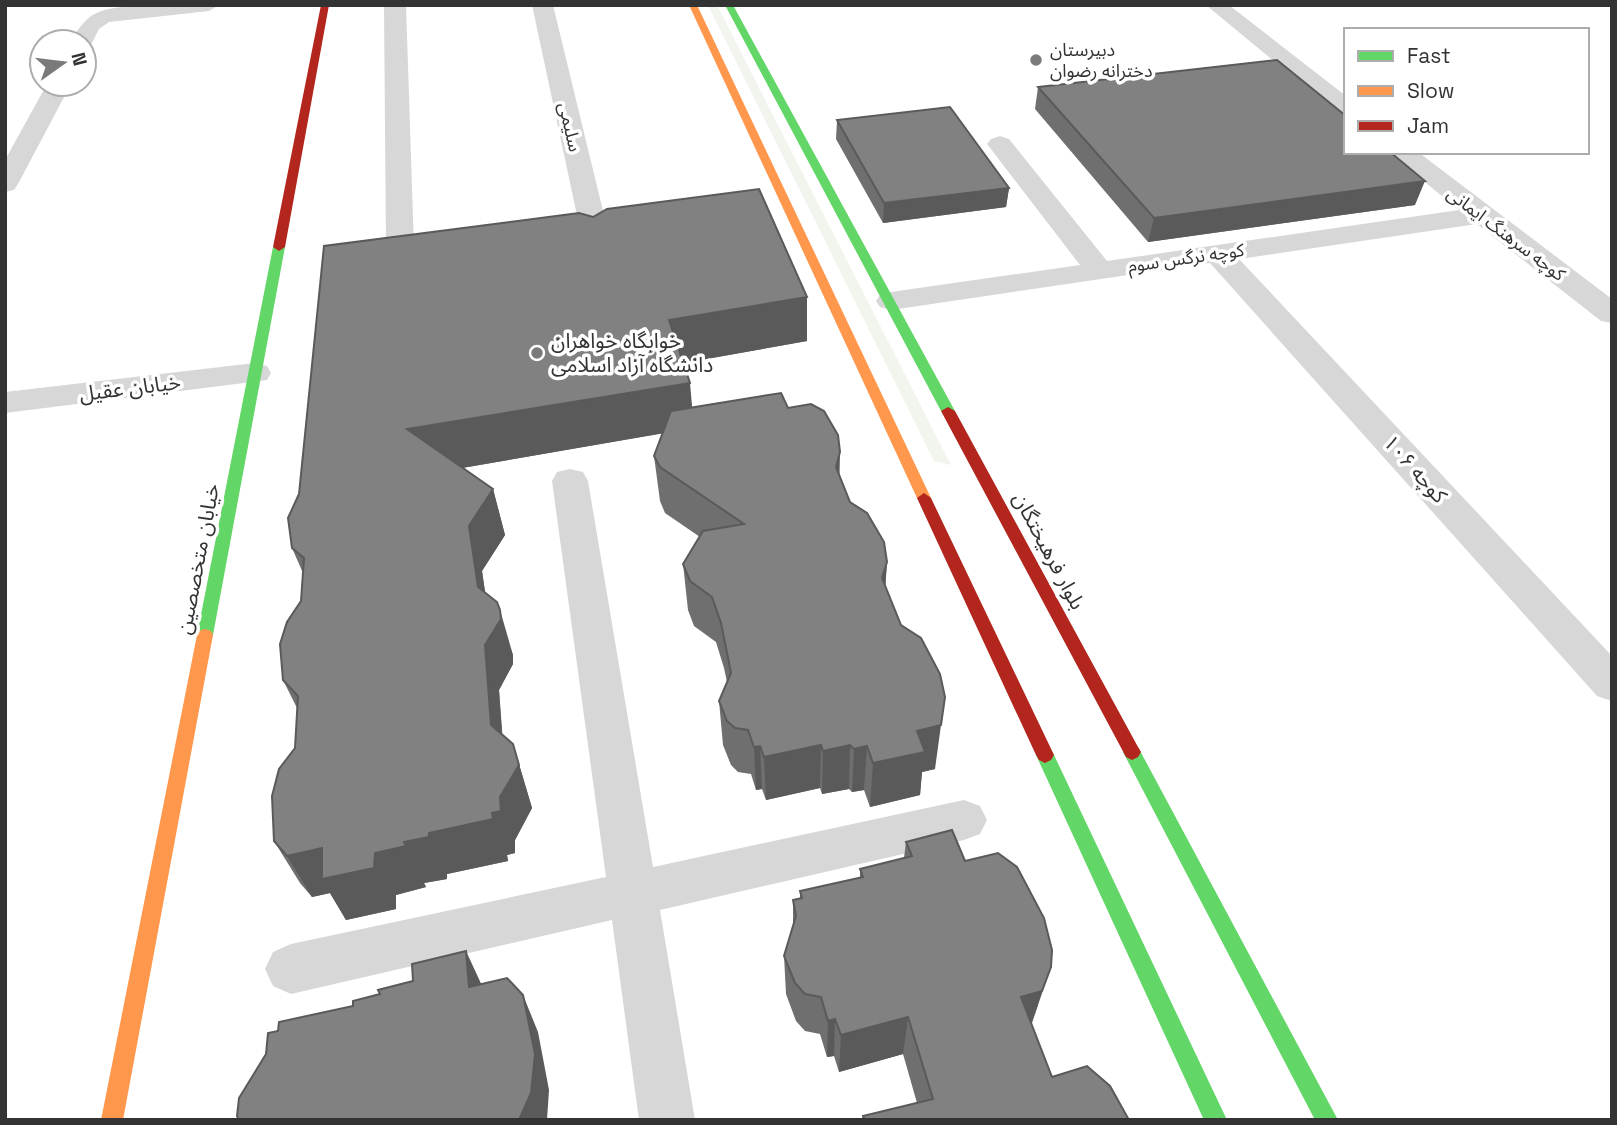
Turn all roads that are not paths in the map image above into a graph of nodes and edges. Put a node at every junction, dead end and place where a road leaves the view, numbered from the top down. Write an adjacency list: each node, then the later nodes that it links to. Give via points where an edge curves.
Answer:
1 (209, 5): 8 (street, via 103,16)
2 (325, 5): 21 (main road, خیابان متخصصین)
3 (395, 5): 15 (street)
4 (542, 5): 16 (street, سلیمی)
5 (693, 5): 30 (main road)
6 (729, 5): 19 (main road, بلوار فرهیختگان)
7 (1216, 5): 10 (street)
8 (89, 28)
9 (51, 98): 13 (street)
10 (1344, 106)
11 (1000, 144): 18 (street)
12 (1404, 154): 14 (street, کوچه سرهنگ ایمانی)
13 (5, 184)
14 (1480, 215): 17 (street, کوچه نرگس سوم); 20 (street, کوچه سرهنگ ایمانی)
15 (400, 248)
16 (598, 248)
17 (1219, 254): 18 (street, کوچه نرگس سوم); 24 (street, کوچه ۱۰۶)
18 (1100, 271): 19 (street, کوچه نرگس سوم)
19 (891, 301): 31 (main road, بلوار فرهیختگان)
20 (1612, 314)
21 (256, 373): 22 (street, خیابان عقیل); 28 (main road, خیابان متخصصین)
22 (5, 403)
23 (570, 481): 26 (street)
24 (1612, 684)
25 (964, 820): 26 (street)
26 (634, 894): 27 (street); 29 (street)
27 (291, 969)
28 (112, 1120)
29 (667, 1120)
30 (1216, 1120)
31 (1327, 1120)

